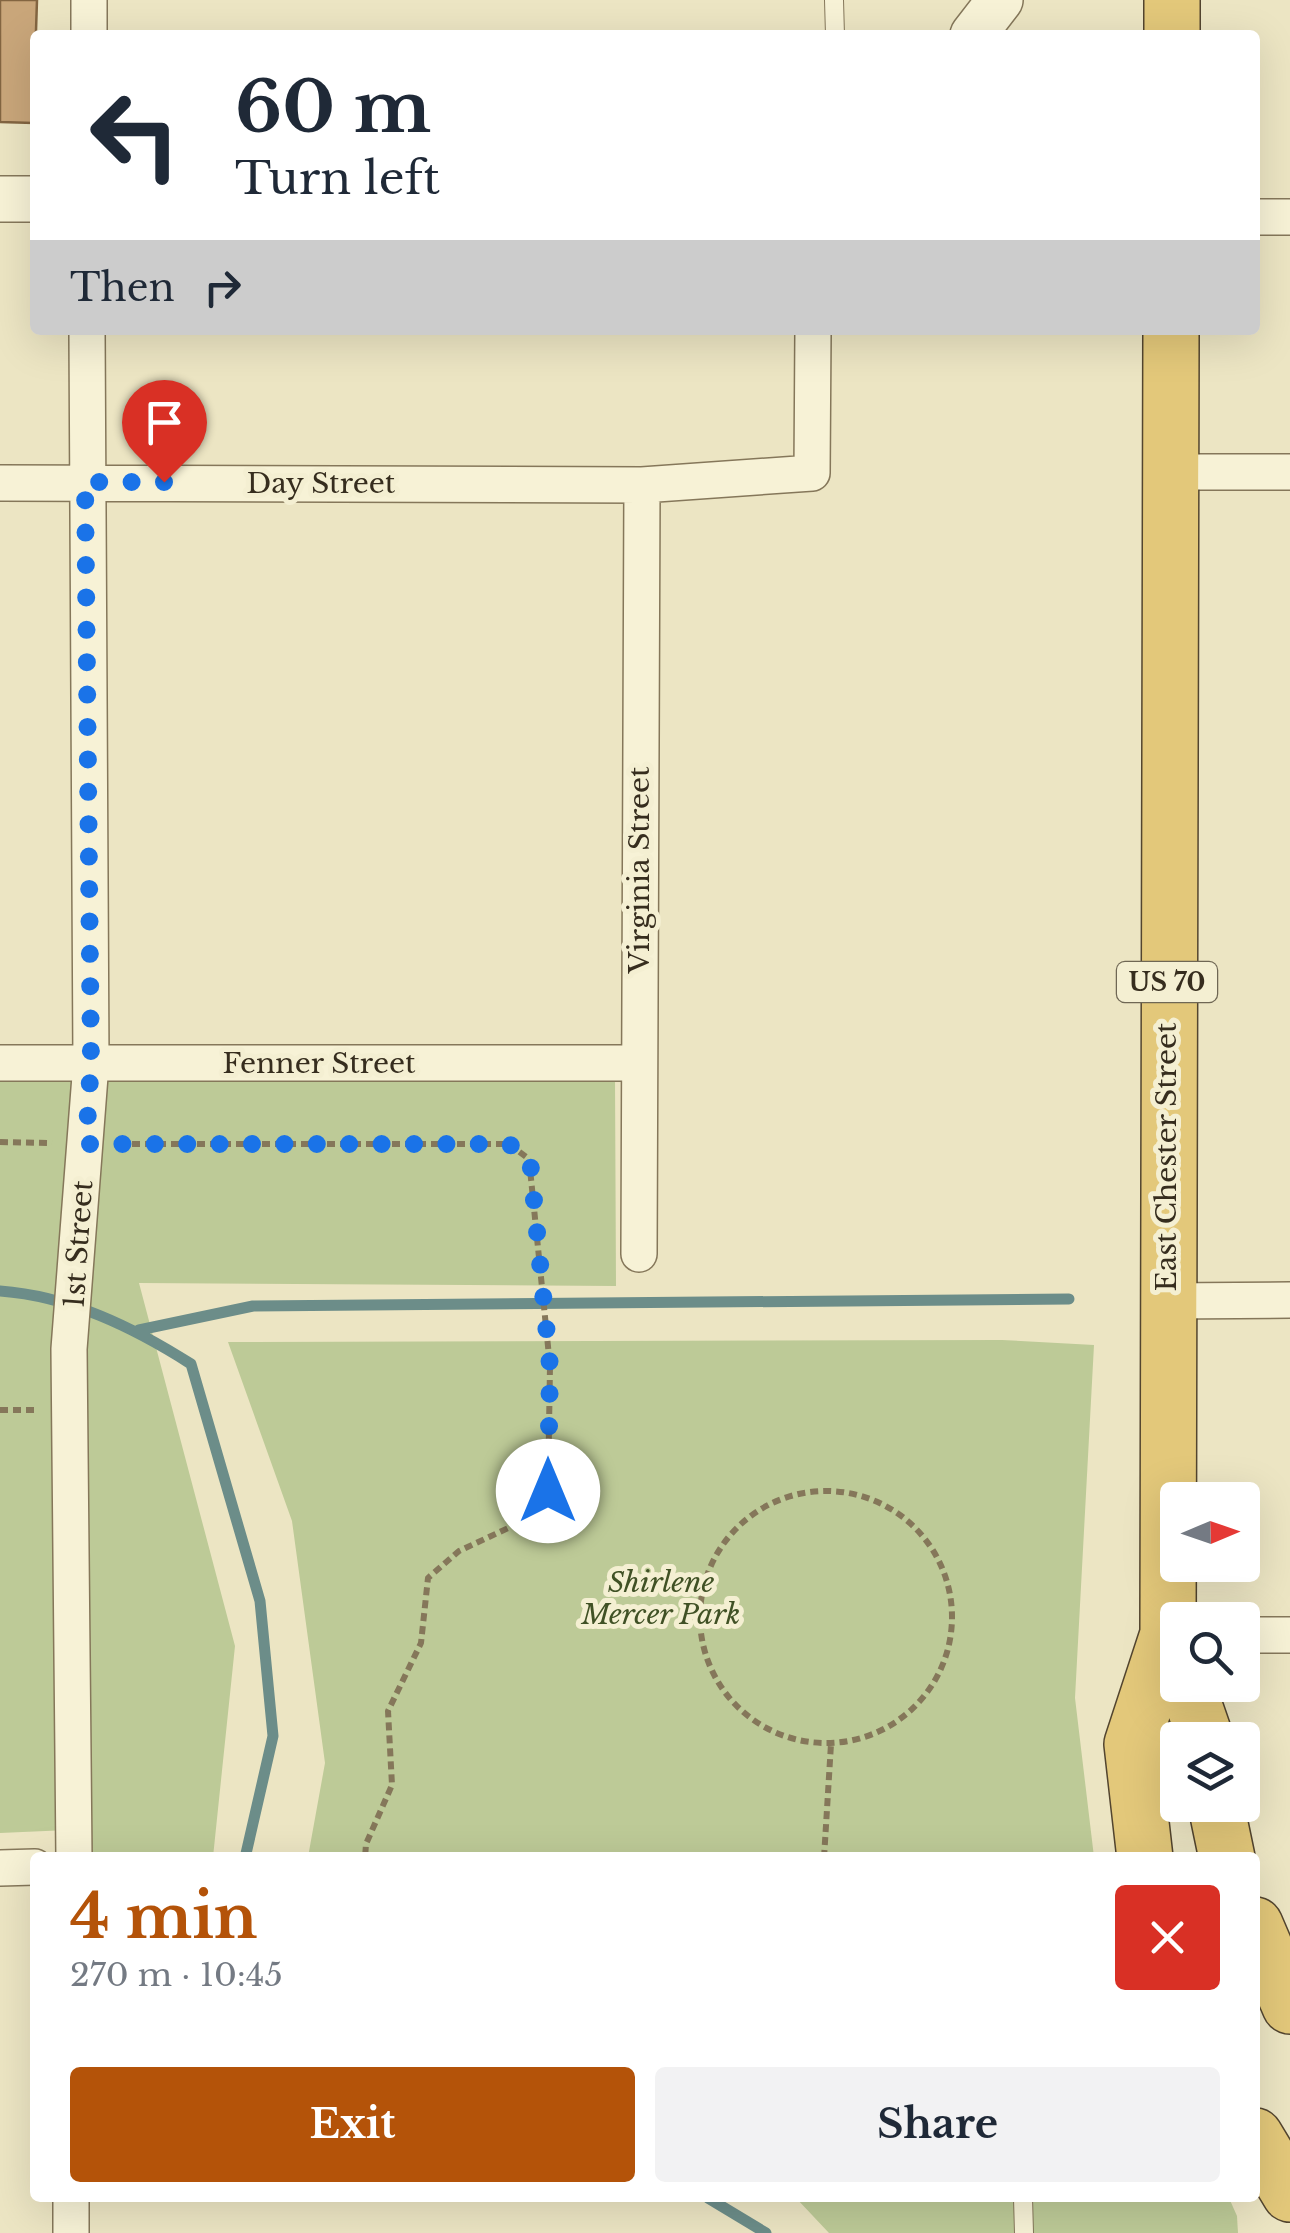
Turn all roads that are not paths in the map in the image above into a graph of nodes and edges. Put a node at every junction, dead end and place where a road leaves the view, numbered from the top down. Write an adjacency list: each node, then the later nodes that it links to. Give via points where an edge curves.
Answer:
1 (90, 0): 5 (street)
2 (834, 0): 6 (lane)
3 (1000, 0): 7 (street)
4 (1172, 0): 8 (highway)
5 (89, 30)
6 (835, 30)
7 (977, 30)
8 (1172, 30)
9 (0, 199): 10 (street)
10 (30, 200)
11 (1260, 217): 12 (street)
12 (1290, 217)
13 (87, 335): 19 (street, 1st Street)
14 (814, 335): 20 (street, Day Street, via 812,473)
15 (1171, 335): 16 (highway, East Chester Street / US 70)
16 (1168, 472): 17 (street); 25 (highway, East Chester Street / US 70)
17 (1290, 472)
18 (0, 482): 19 (street, Day Street)
19 (85, 482): 20 (street, Day Street); 22 (street, 1st Street)
20 (642, 485): 23 (street, Virginia Street)
21 (0, 1063): 22 (street, Fenner Street)
22 (91, 1063): 23 (street, Fenner Street); 32 (street, 1st Street, via 70,1349)
23 (638, 1064): 24 (street, Virginia Street)
24 (639, 1254)
25 (1166, 1300): 26 (street); 27 (highway, East Chester Street / US 70)
26 (1290, 1300)
27 (1173, 1602)
28 (1260, 1635): 29 (street)
29 (1290, 1635)
30 (1160, 1676): 33 (highway, East Chester Street / US 70, via 1132,1744)
31 (1220, 1822): 34 (highway)
32 (74, 1852)
33 (1144, 1852)
34 (1226, 1852)
35 (30, 1867): 36 (street)
36 (0, 1868)
37 (1260, 1937): 38 (highway)
38 (1290, 2006)
39 (1260, 2146): 40 (highway)
40 (1290, 2194)
41 (71, 2202): 43 (street)
42 (1023, 2202): 44 (lane)
43 (71, 2233)
44 (1024, 2233)

